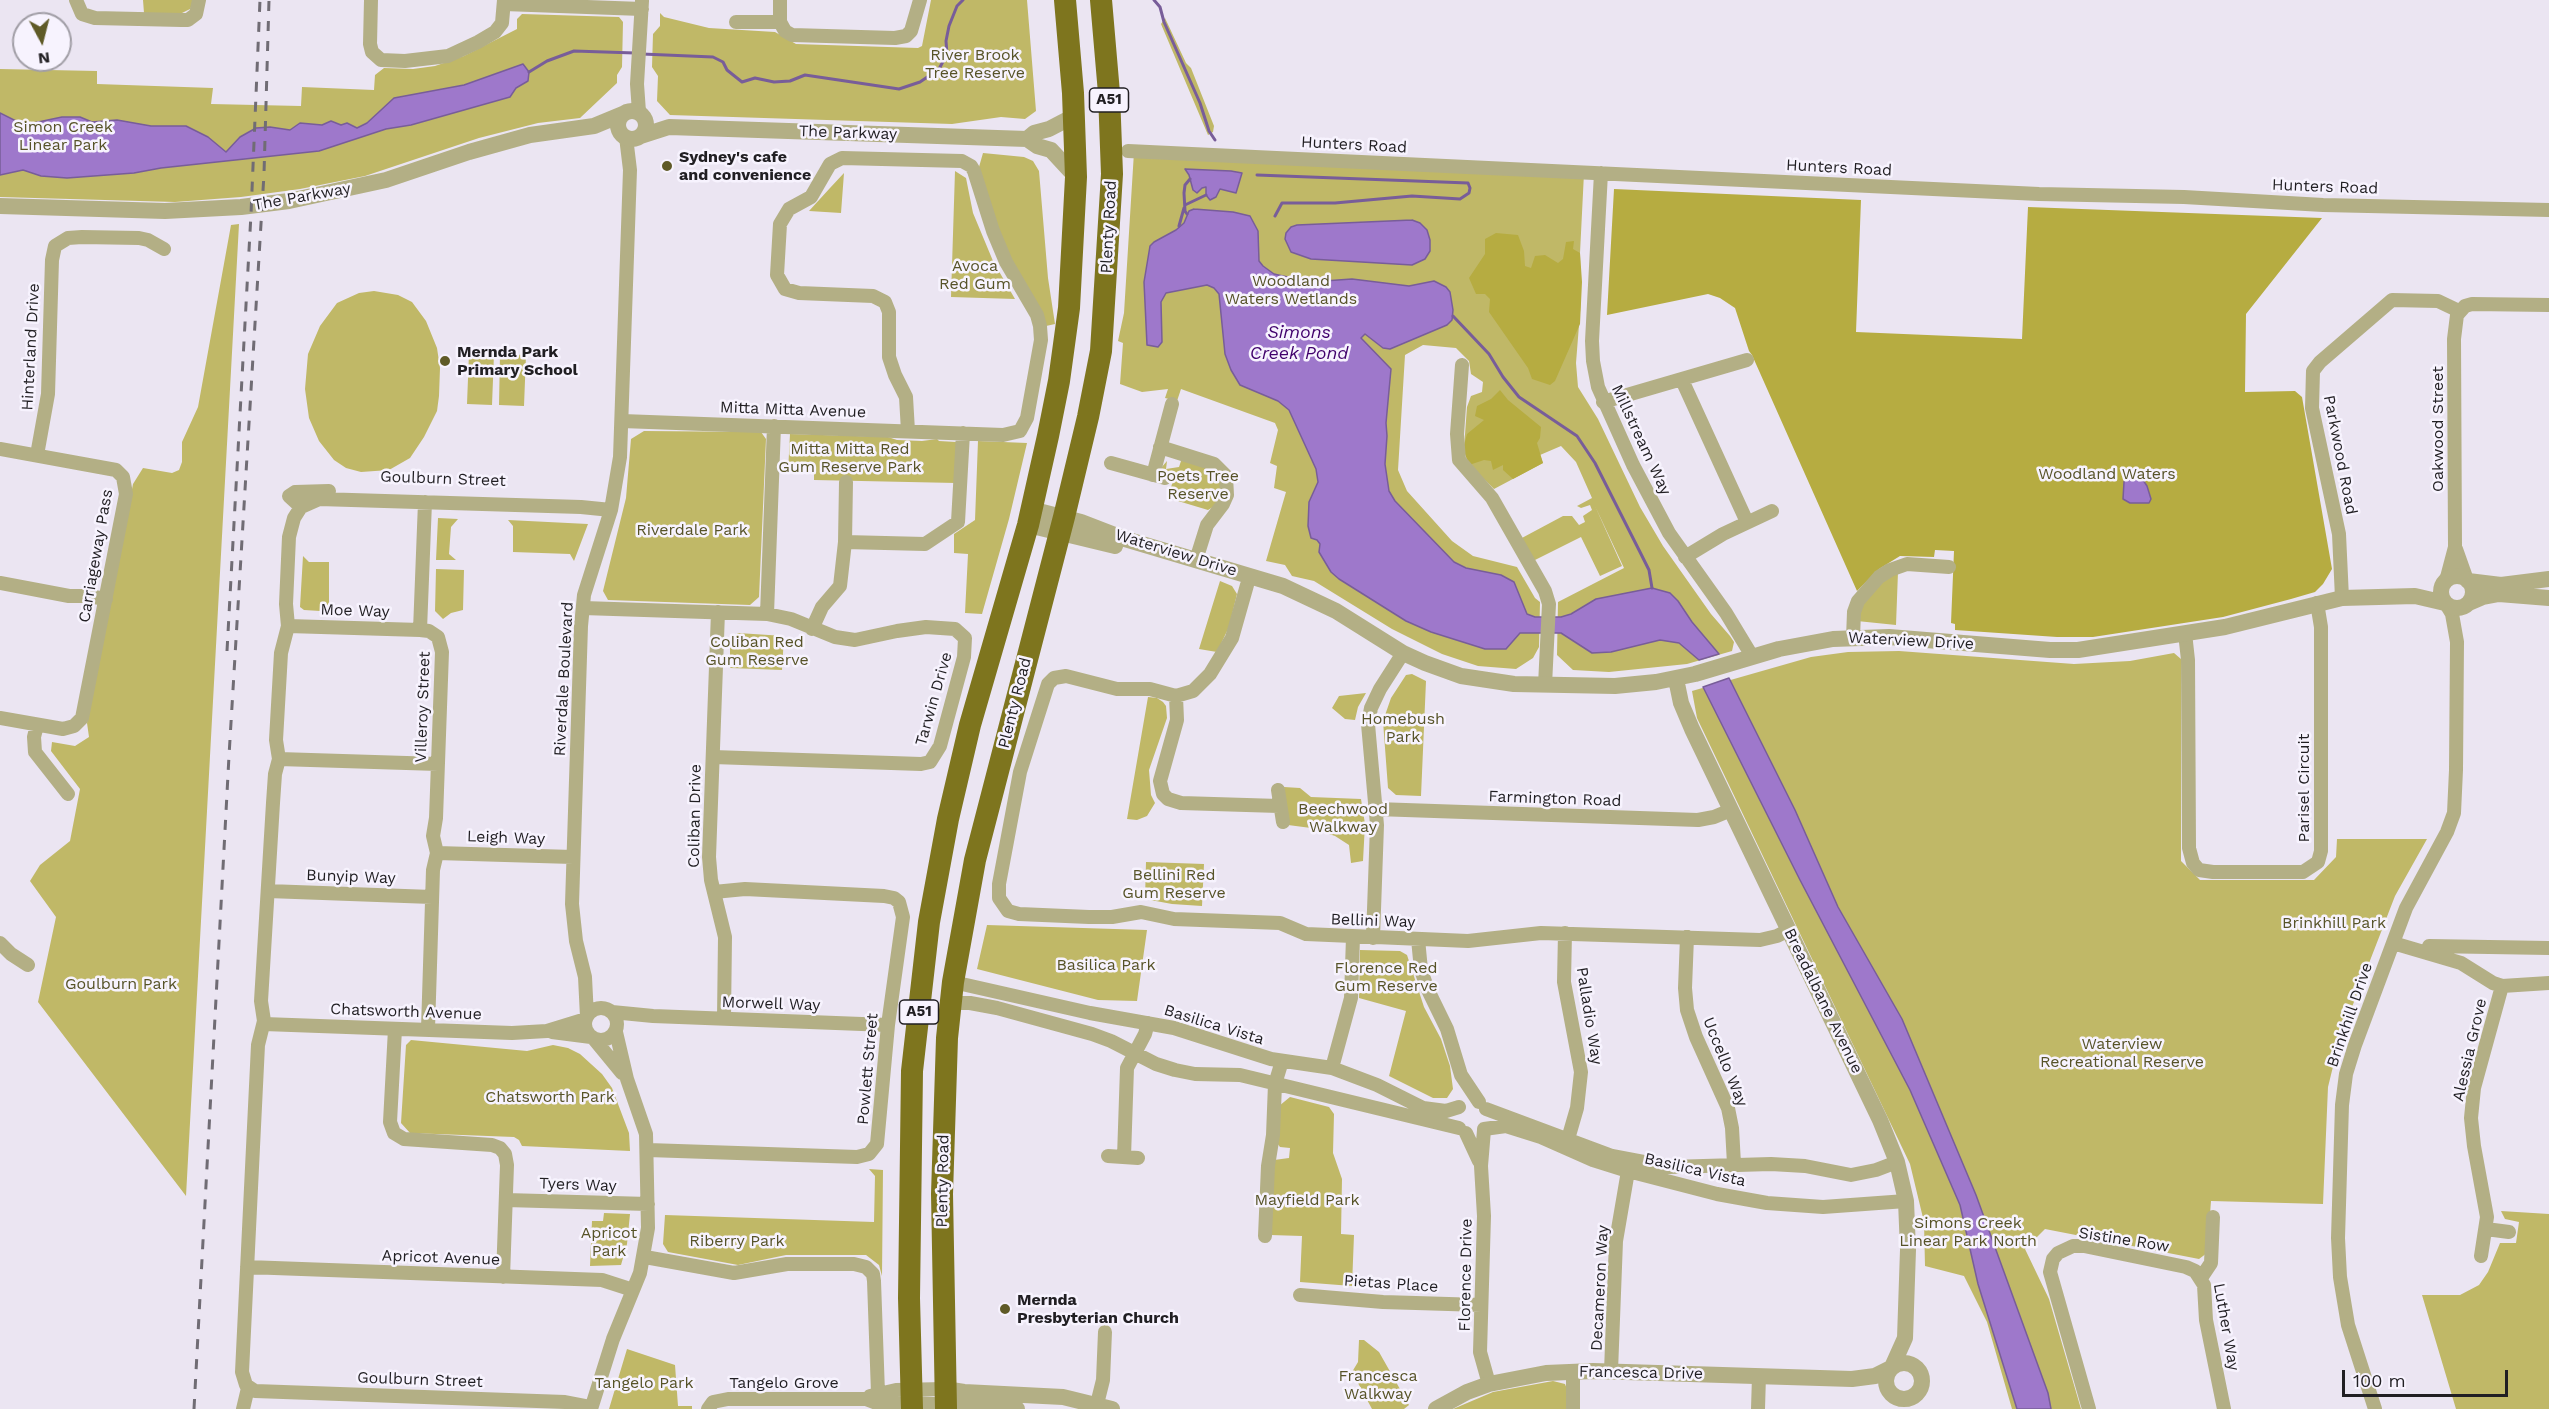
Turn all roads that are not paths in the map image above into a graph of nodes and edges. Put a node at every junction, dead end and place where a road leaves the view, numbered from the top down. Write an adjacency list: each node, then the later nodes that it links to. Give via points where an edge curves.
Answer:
1 (76, 0): 2 (street, via 82,14 95,18 182,20 196,14)
2 (200, 0)
3 (371, 0): 8 (street, via 370,48 381,60 393,62 432,59 462,51 499,27)
4 (780, 0): 11 (street)
5 (920, 0): 11 (street, via 911,32 899,38 792,35)
6 (1065, 0): 13 (highway, Plenty Road / A51)
7 (1101, 0): 47 (highway, Plenty Road / A51, via 1112,174 1101,351)
8 (504, 2): 9 (street)
9 (642, 4): 12 (street)
10 (736, 22): 11 (street)
11 (780, 22)
12 (634, 113): 14 (street, The Parkway); 15 (street, The Parkway); 16 (street, via 646,128); 16 (street, via 618,125)
13 (1074, 116): 17 (street, The Parkway); 20 (highway, Plenty Road / A51)
14 (594, 126): 16 (street, The Parkway); 21 (street, The Parkway, via 520,137 386,180 289,201 165,212)
15 (669, 127): 16 (street, The Parkway); 17 (street, The Parkway)
16 (631, 136): 31 (street, Riverdale Boulevard)
17 (1027, 139): 20 (street, The Parkway, via 1051,150)
18 (1128, 151): 19 (street, Hunters Road)
19 (1601, 173): 22 (street, Hunters Road, via 2039,194); 29 (street, Millstream Way, via 1592,341 1595,375)
20 (1076, 177): 45 (highway, Plenty Road / A51, via 1069,308 1059,381)
21 (0, 206)
22 (2549, 210)
23 (164, 249): 37 (street, Hinterland Drive, via 139,238 75,237 58,243 53,250 48,394)
24 (2549, 305): 25 (street, via 2479,303)
25 (2459, 311): 50 (street, Oakwood Street, via 2455,328); 60 (street, Parkwood Road, via 2438,301 2388,302 2313,371 2312,408 2338,534)
26 (1746, 360): 28 (street)
27 (1462, 365): 78 (street, via 1458,460 1492,498 1545,591 1549,604)
28 (1682, 380): 29 (street); 46 (street)
29 (1603, 402): 51 (street, Millstream Way, via 1649,498)
30 (1172, 404): 35 (street)
31 (621, 421): 32 (street, Mitta Mitta Avenue); 42 (street, Riverdale Boulevard, via 619,473)
32 (774, 426): 33 (street, Mitta Mitta Avenue); 68 (street)
33 (908, 431): 34 (street, Mitta Mitta Avenue); 34 (street, Mitta Mitta Avenue, via 906,397 889,357 889,312 885,302 873,296 791,292 778,281 782,218 789,209 811,197 830,164 842,158 955,160 967,163 974,171 1000,249 1039,320 1041,340 1022,428 1003,435)
34 (963, 433): 49 (street, via 960,514 955,525 925,544)
35 (1160, 447): 38 (street, via 1159,477); 52 (street, via 1214,464 1226,476 1227,495 1207,525)
36 (0, 449): 37 (street, Carriageway Pass)
37 (37, 455): 62 (street, Carriageway Pass, via 116,470 123,477 126,494)
38 (1111, 463)
39 (846, 482): 49 (street)
40 (289, 496): 42 (street, Goulburn Street, via 300,490); 43 (street); 48 (street)
41 (425, 502): 42 (street, Goulburn Street); 43 (street, Goulburn Street, via 319,499); 71 (street, Villeroy Street)
42 (612, 506): 66 (street, Riverdale Boulevard, via 592,564)
43 (301, 507): 48 (street)
44 (1772, 511): 46 (street)
45 (1030, 517): 47 (street, Waterview Drive); 171 (highway, Plenty Road / A51, via 970,725 929,922 912,1071)
46 (1747, 522): 51 (street)
47 (1062, 525): 52 (street, Waterview Drive, via 1125,539); 113 (highway, Plenty Road / A51, via 975,860)
48 (289, 537): 69 (street)
49 (845, 542): 70 (street, via 840,586 822,607)
50 (2455, 547): 56 (street, Oakwood Street); 58 (street, Oakwood Street)
51 (1685, 557): 76 (street, Millstream Way)
52 (1194, 565): 55 (street, Waterview Drive)
53 (1949, 567): 73 (street, via 1907,564 1879,577 1858,601)
54 (2549, 579): 56 (street, via 2500,585)
55 (1248, 580): 75 (street, Waterview Drive, via 1283,586 1318,602); 79 (street, via 1227,649 1200,686)
56 (2468, 581): 58 (street, via 2454,576); 64 (street, via 2472,590)
57 (0, 583): 62 (street, via 69,596 86,604)
58 (2444, 583): 59 (street, Waterview Drive); 65 (street, via 2441,595)
59 (2415, 596): 60 (street, Waterview Drive); 65 (street, Waterview Drive)
60 (2342, 598): 63 (street, Waterview Drive)
61 (2549, 598): 64 (street, via 2499,594)
62 (105, 603): 81 (street, Carriageway Pass, via 82,718 63,729)
63 (2317, 603): 72 (street, Waterview Drive); 72 (street, Parisel Circuit, via 2321,627 2321,851 2318,862 2303,872 2213,872 2199,870 2193,863 2189,849)
64 (2468, 603): 65 (street, via 2459,608); 74 (street, Brinkhill Drive)
65 (2446, 604): 74 (street, Brinkhill Drive)
66 (583, 608): 67 (street, Tarwin Drive); 92 (street, Riverdale Boulevard)
67 (718, 612): 68 (street, Tarwin Drive); 82 (street, Coliban Drive)
68 (767, 614): 70 (street, Tarwin Drive)
69 (288, 626): 71 (street, Moe Way); 83 (street, via 281,652 276,740)
70 (812, 629): 82 (street, Tarwin Drive, via 835,638 855,640 926,627 949,627 963,634 964,657 934,759 921,764)
71 (420, 630): 84 (street, Villeroy Street, via 434,633 442,646)
72 (2185, 633): 73 (street, Waterview Drive, via 2068,650 1889,637)
73 (1853, 638): 76 (street, Waterview Drive, via 1808,642)
74 (2457, 642): 104 (street, Brinkhill Drive, via 2454,813)
75 (1403, 653): 78 (street, Waterview Drive, via 1461,676); 88 (street, via 1380,689 1368,724)
76 (1752, 656): 77 (street, Waterview Drive)
77 (1676, 678): 78 (street, Waterview Drive, via 1615,686); 89 (street, Breadalbane Avenue, via 1689,722)
78 (1545, 685)
79 (1176, 696): 87 (street, via 1177,720 1160,781 1163,794 1181,803); 100 (street, Bellini Way, via 1150,689 1117,689 1066,676 1054,678 1048,684 1020,772 999,884 1001,904 1019,914 1112,917 1141,912 1173,919 1280,923 1306,934)
80 (0, 718): 81 (street)
81 (37, 725): 86 (street, via 35,752)
82 (712, 756): 95 (street, Coliban Drive, via 709,857)
83 (283, 759): 84 (street); 93 (street, via 275,780)
84 (438, 764): 91 (street, Villeroy Street, via 433,836)
85 (1278, 790): 87 (street)
86 (68, 794)
87 (1279, 806): 90 (street)
88 (1376, 809): 89 (street, Farmington Road, via 1698,820); 102 (street)
89 (1731, 810): 98 (street, Breadalbane Avenue)
90 (1283, 822)
91 (441, 853): 92 (street, Leigh Way); 96 (street, Villeroy Street, via 433,866)
92 (573, 857): 110 (street, Riverdale Boulevard, via 573,922)
93 (268, 891): 96 (street, Bunyip Way); 119 (street, via 261,1001)
94 (762, 891): 95 (street, Powlett Street); 97 (street, Powlett Street); 120 (street, Powlett Street, via 884,896 899,902 903,917)
95 (714, 892): 97 (street, Coliban Drive)
96 (432, 897): 122 (street, Villeroy Street)
97 (719, 907): 117 (street, Coliban Drive, via 726,949)
98 (1787, 927): 101 (street, Bellini Way, via 1751,940); 139 (street, Breadalbane Avenue)
99 (1565, 933): 101 (street, Bellini Way); 103 (street, Bellini Way, via 1533,933 1483,941); 136 (street, Palladio Way, via 1564,982 1581,1072)
100 (1353, 937): 102 (street, Bellini Way); 128 (street, via 1351,998)
101 (1687, 937): 140 (street, Uccello Way, via 1687,1010 1728,1108)
102 (1372, 938): 103 (street, Bellini Way)
103 (1418, 939): 129 (street, via 1421,970 1447,1029)
104 (2394, 940): 106 (street); 108 (street); 185 (street, Brinkhill Drive, via 2346,1074 2342,1116 2338,1238 2342,1293)
105 (0, 943): 109 (street)
106 (2463, 948): 107 (street); 108 (street)
107 (2549, 948)
108 (2461, 963): 112 (street)
109 (28, 965)
110 (585, 977): 114 (street, Riverdale Boulevard); 116 (street, Riverdale Boulevard)
111 (2549, 983): 112 (street)
112 (2502, 986): 147 (street, Alessia Grove, via 2474,1088 2471,1118)
113 (952, 992): 118 (street, Basilica Vista); 126 (street, via 970,1003 1092,1034); 172 (highway, Plenty Road / A51, via 942,1162)
114 (609, 1011): 115 (street, Morwell Way); 116 (street, via 598,1009); 124 (street, via 617,1020)
115 (653, 1016): 117 (street, Morwell Way); 124 (street, Morwell Way, via 635,1019)
116 (587, 1018): 123 (street, Chatsworth Avenue); 125 (street, via 586,1029)
117 (724, 1018): 120 (street, Morwell Way)
118 (1148, 1023): 126 (street); 127 (street, Basilica Vista)
119 (268, 1024): 121 (street, Chatsworth Avenue); 152 (street, via 259,1039)
120 (888, 1024): 137 (street, Powlett Street, via 879,1137 869,1154 857,1157)
121 (395, 1029): 122 (street, Chatsworth Avenue); 143 (street, via 390,1122 394,1133 404,1139 500,1148 507,1158)
122 (428, 1029): 123 (street, Chatsworth Avenue)
123 (548, 1031): 125 (street, Chatsworth Avenue)
124 (616, 1031): 125 (street, via 606,1040); 130 (street)
125 (592, 1038): 130 (street)
126 (1134, 1052): 131 (street, via 1175,1070 1240,1075); 138 (street, via 1125,1080 1131,1157)
127 (1282, 1060): 128 (street, Basilica Vista); 131 (street)
128 (1332, 1068): 133 (street, Basilica Vista, via 1423,1108 1446,1111)
129 (1461, 1074): 132 (street); 133 (street)
130 (627, 1079): 137 (street, via 641,1115)
131 (1275, 1084): 135 (street); 149 (street)
132 (1482, 1106): 133 (street, via 1468,1102); 134 (street, via 1489,1119); 136 (street, Basilica Vista)
133 (1459, 1107): 135 (street, via 1455,1118)
134 (1484, 1130): 135 (street, via 1475,1134); 141 (street, Florence Drive); 142 (street, Basilica Vista, via 1506,1126 1521,1130)
135 (1462, 1131): 141 (street, Florence Drive)
136 (1568, 1139): 140 (street, Basilica Vista, via 1642,1163 1670,1167)
137 (648, 1150): 145 (street)
138 (1108, 1156)
139 (1897, 1162): 140 (street, Basilica Vista, via 1851,1175 1805,1166); 144 (street, Breadalbane Avenue)
140 (1734, 1164)
141 (1481, 1166): 157 (street, Florence Drive)
142 (1628, 1171): 144 (street, Basilica Vista, via 1767,1203 1823,1207); 163 (street, Decameron Way, via 1616,1241)
143 (506, 1200): 145 (street, Tyers Way); 153 (street)
144 (1906, 1201): 159 (street, Breadalbane Avenue)
145 (648, 1203): 151 (street)
146 (2213, 1217): 154 (street, Luther Way, via 2211,1263)
147 (2486, 1229): 148 (street); 150 (street, Alessia Grove)
148 (2509, 1232)
149 (1265, 1236)
150 (2481, 1256)
151 (645, 1257): 155 (street); 170 (street, via 734,1274 787,1264 866,1267 874,1281)
152 (247, 1267): 153 (street, Apricot Avenue); 167 (street, via 242,1372)
153 (503, 1277): 155 (street, Apricot Avenue, via 602,1280)
154 (2201, 1278): 183 (street, Sistine Row, via 2186,1267 2084,1246 2058,1253 2051,1266 2051,1279); 184 (street, Luther Way)
155 (633, 1290): 174 (street)
156 (1300, 1295): 157 (street, Pietas Place)
157 (1481, 1305): 166 (street, Florence Drive, via 1480,1352)
158 (1105, 1332): 173 (street)
159 (1905, 1338): 160 (street, Breadalbane Avenue); 161 (street, Breadalbane Avenue)
160 (1892, 1368): 161 (street, via 1907,1363); 165 (street, Francesca Drive, via 1875,1376); 168 (street, via 1886,1379)
161 (1917, 1368): 169 (street, via 1922,1382)
162 (1573, 1371): 163 (street, Francesca Drive); 166 (street, Francesca Drive); 179 (street)
163 (1611, 1371): 164 (street, Francesca Drive)
164 (1759, 1376): 165 (street, Francesca Drive); 180 (street)
165 (1852, 1379): 168 (street, Francesca Drive)
166 (1489, 1384): 178 (street, Francesca Drive)
167 (248, 1388): 174 (street, Goulburn Street, via 565,1402); 175 (street)
168 (1890, 1391): 169 (street, via 1906,1398); 181 (street)
169 (1916, 1393): 182 (street)
170 (875, 1401): 171 (street, Tangelo Grove); 176 (street, Tangelo Grove, via 718,1400)
171 (912, 1401): 172 (street)
172 (945, 1401): 173 (street, via 1063,1397); 177 (street)
173 (1104, 1406)
174 (591, 1408)
175 (243, 1409)
176 (708, 1409)
177 (1017, 1409)
178 (1436, 1409)
179 (1573, 1409)
180 (1758, 1409)
181 (1893, 1409)
182 (1909, 1409)
183 (2089, 1409)
184 (2224, 1409)
185 (2375, 1409)

